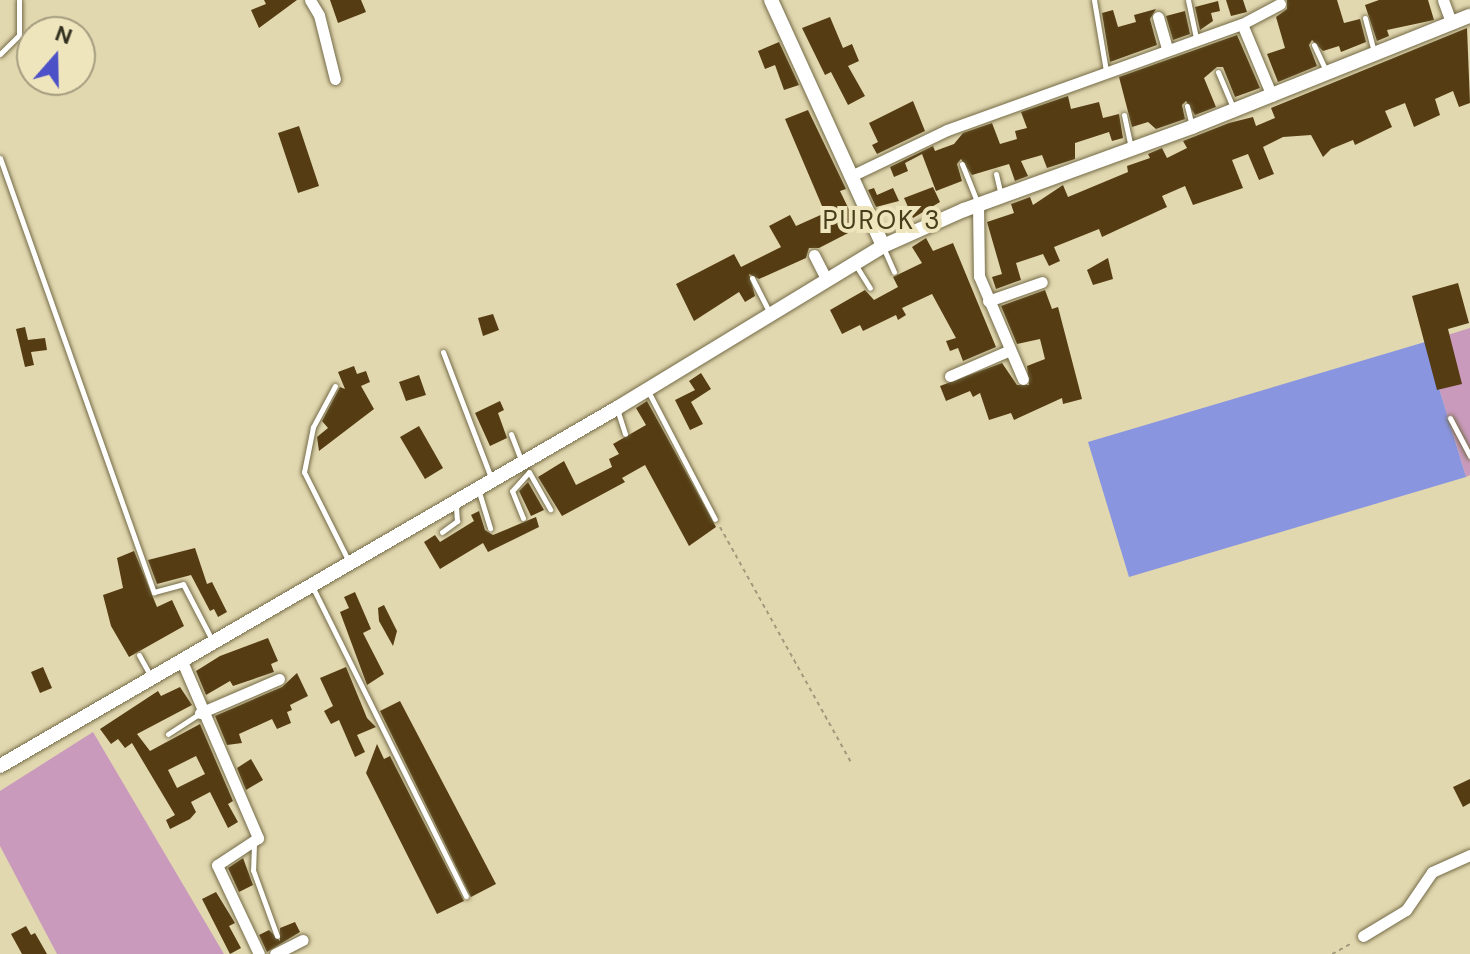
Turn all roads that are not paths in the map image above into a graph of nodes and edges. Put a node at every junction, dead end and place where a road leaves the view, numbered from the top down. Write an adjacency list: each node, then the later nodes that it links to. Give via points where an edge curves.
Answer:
1 (19, 0): 16 (lane, via 19,35)
2 (310, 0): 21 (street, via 319,15)
3 (771, 0): 31 (street)
4 (1094, 0): 18 (lane)
5 (1188, 0): 13 (lane)
6 (1443, 0): 11 (street)
7 (1280, 4): 12 (street)
8 (1470, 16): 11 (street)
9 (1158, 17): 15 (street)
10 (1365, 18): 17 (lane)
11 (1451, 22): 17 (street)
12 (1242, 24): 13 (street); 22 (street)
13 (1196, 39): 15 (street)
14 (1314, 45): 20 (lane)
15 (1167, 49): 18 (street)
16 (0, 54)
17 (1375, 55): 20 (street)
18 (1106, 71): 31 (street, via 947,130)
19 (1218, 72): 24 (lane)
20 (1328, 74): 22 (street)
21 (335, 79)
22 (1272, 96): 24 (street)
23 (1187, 106): 26 (lane)
24 (1234, 111): 26 (street)
25 (1124, 115): 27 (lane)
26 (1192, 127): 27 (street)
27 (1131, 150): 32 (street)
28 (0, 158): 66 (lane, via 154,592 183,584)
29 (962, 164): 33 (lane)
30 (996, 174): 32 (lane)
31 (851, 176): 34 (street)
32 (1001, 196): 33 (street)
33 (978, 205): 34 (street); 42 (street, via 979,276)
34 (883, 246): 36 (street); 37 (lane)
35 (814, 255): 39 (street)
36 (854, 263): 39 (street); 41 (lane)
37 (894, 272)
38 (752, 278): 43 (lane)
39 (827, 280): 43 (street)
40 (1042, 282): 42 (street)
41 (870, 288)
42 (988, 301): 44 (street)
43 (770, 313): 49 (street)
44 (1010, 350): 46 (street); 47 (street)
45 (443, 352): 56 (lane)
46 (950, 376)
47 (1023, 379)
48 (335, 386): 64 (lane, via 313,427 304,472)
49 (647, 388): 50 (street); 61 (lane)
50 (617, 408): 53 (lane); 55 (street)
51 (1450, 418): 54 (lane)
52 (511, 434): 55 (lane)
53 (625, 434)
54 (1470, 456)
55 (519, 470): 56 (street); 59 (lane, via 533,474); 60 (lane, via 512,491)
56 (492, 480): 57 (street)
57 (478, 487): 58 (street); 62 (lane)
58 (455, 500): 63 (lane, via 457,521); 64 (street)
59 (550, 509)
60 (523, 518)
61 (715, 519)
62 (490, 528)
63 (442, 532)
64 (348, 561): 65 (street)
65 (310, 583): 66 (street); 76 (lane)
66 (213, 641): 68 (street)
67 (139, 655): 69 (lane)
68 (181, 659): 69 (street); 71 (street)
69 (151, 677): 73 (street)
70 (279, 679): 71 (street)
71 (200, 713): 72 (lane); 74 (street, via 258,838)
72 (168, 734)
73 (0, 766)
74 (254, 843): 77 (lane, via 253,870); 80 (street, via 217,865)
75 (1470, 855): 78 (street, via 1432,872 1406,910)
76 (466, 896)
77 (277, 936)
78 (1363, 936)
79 (303, 940): 81 (street)
80 (259, 954)
81 (275, 954)

